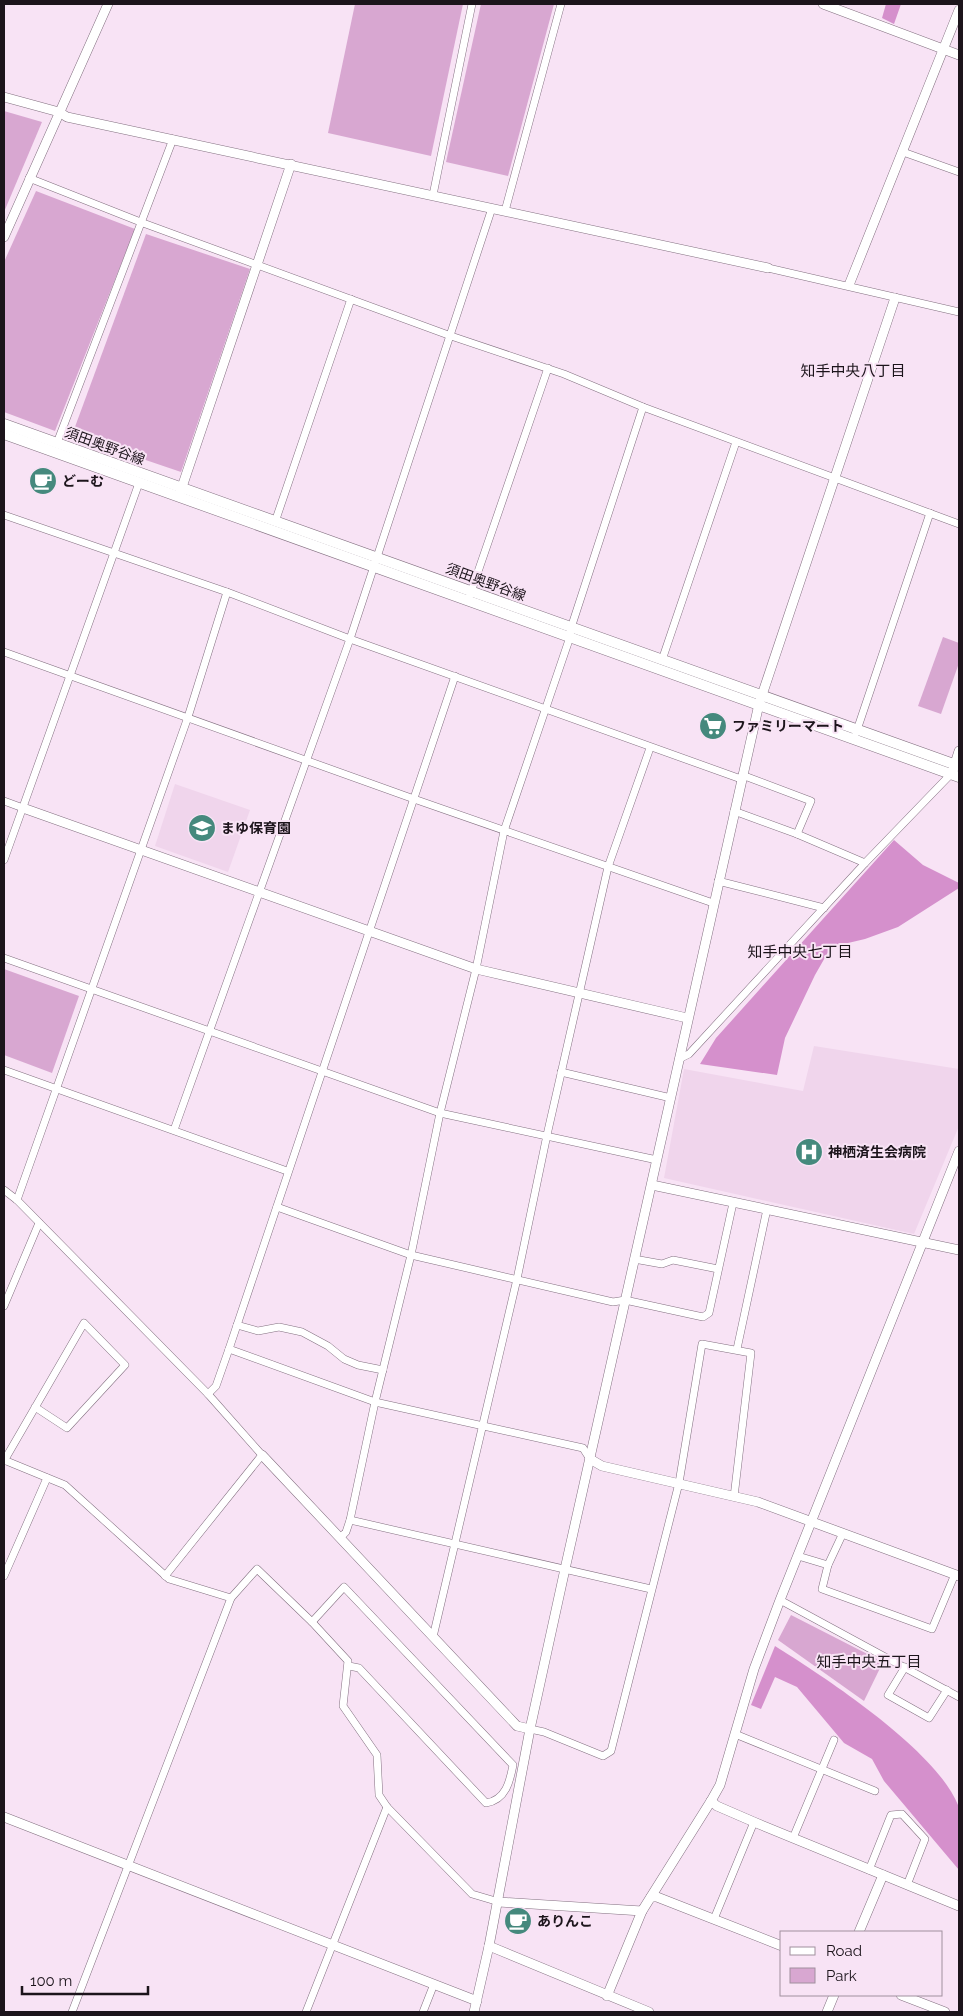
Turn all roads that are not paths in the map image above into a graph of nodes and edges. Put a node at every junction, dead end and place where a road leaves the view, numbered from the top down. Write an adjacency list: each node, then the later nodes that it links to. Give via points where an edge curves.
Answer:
1 (108, 4): 9 (street)
2 (472, 4): 15 (street)
3 (561, 4): 17 (street)
4 (823, 4): 6 (street)
5 (959, 10): 6 (street)
6 (943, 50): 7 (street); 11 (street)
7 (959, 55)
8 (4, 97): 9 (street)
9 (59, 112): 10 (street, via 67,117); 14 (street)
10 (174, 139): 12 (street); 18 (street)
11 (903, 152): 13 (street); 22 (street)
12 (291, 164): 15 (street); 20 (street)
13 (959, 172)
14 (29, 178): 18 (street); 19 (street)
15 (433, 195): 16 (street)
16 (492, 208): 17 (street); 26 (street)
17 (506, 211): 21 (street)
18 (143, 223): 20 (street); 32 (street)
19 (4, 236)
20 (258, 266): 24 (street); 35 (street)
21 (768, 268): 22 (street)
22 (849, 285): 23 (street)
23 (895, 298): 25 (street); 33 (street)
24 (351, 299): 26 (street); 38 (street)
25 (959, 312)
26 (451, 336): 27 (street); 41 (street)
27 (548, 368): 28 (street); 43 (street)
28 (643, 407): 31 (street); 44 (street)
29 (4, 424): 32 (main road, 須田奥野谷線)
30 (4, 434): 34 (main road, 須田奥野谷線)
31 (736, 442): 33 (street); 47 (street)
32 (57, 443): 35 (main road, 須田奥野谷線)
33 (835, 478): 36 (street); 50 (street)
34 (139, 483): 35 (main road, 須田奥野谷線); 40 (street)
35 (180, 493): 38 (main road, 須田奥野谷線); 41 (main road, 須田奥野谷線)
36 (930, 513): 39 (street); 53 (street)
37 (4, 515): 40 (street)
38 (275, 522): 41 (main road, 須田奥野谷線)
39 (959, 524)
40 (114, 554): 42 (street); 48 (street)
41 (375, 562): 43 (main road, 須田奥野谷線); 45 (street)
42 (226, 592): 45 (street); 52 (street)
43 (469, 596): 44 (main road, 須田奥野谷線)
44 (571, 632): 47 (main road, 須田奥野谷線); 50 (main road, 須田奥野谷線); 51 (street)
45 (350, 639): 49 (street); 56 (street)
46 (4, 652): 48 (street)
47 (662, 660): 50 (main road, 須田奥野谷線)
48 (71, 675): 52 (street); 61 (street)
49 (455, 676): 51 (street); 59 (street)
50 (760, 700): 53 (main road, 須田奥野谷線); 58 (street)
51 (546, 709): 54 (street); 63 (street)
52 (188, 717): 56 (street); 65 (street)
53 (856, 734): 57 (main road, 須田奥野谷線)
54 (650, 748): 58 (street); 68 (street)
55 (959, 751): 57 (street)
56 (307, 760): 59 (street); 70 (street)
57 (956, 770): 67 (street)
58 (742, 777): 62 (street); 64 (street, via 812,801)
59 (414, 799): 63 (street); 73 (street)
60 (4, 801): 61 (street)
61 (22, 808): 65 (street); 66 (street)
62 (734, 811): 64 (street); 69 (street)
63 (504, 831): 68 (street); 75 (street)
64 (797, 834): 67 (street)
65 (141, 850): 70 (street); 76 (street)
66 (4, 860)
67 (865, 863): 72 (street)
68 (608, 867): 71 (street); 77 (street)
69 (718, 881): 71 (street); 72 (street)
70 (259, 893): 73 (street); 79 (street)
71 (713, 903): 78 (street)
72 (824, 908): 80 (street, via 689,1054)
73 (370, 931): 75 (street); 82 (street)
74 (4, 958): 76 (street)
75 (476, 969): 77 (street); 86 (street)
76 (91, 988): 79 (street); 84 (street)
77 (579, 993): 78 (street); 83 (street)
78 (688, 1018): 80 (street)
79 (209, 1032): 82 (street); 87 (street)
80 (679, 1059): 85 (street)
81 (4, 1070): 84 (street)
82 (321, 1071): 86 (street); 91 (street)
83 (561, 1072): 85 (street); 88 (street)
84 (55, 1088): 87 (street); 94 (street)
85 (671, 1098): 90 (street)
86 (440, 1113): 88 (street); 101 (street)
87 (174, 1130): 91 (street)
88 (547, 1136): 90 (street); 104 (street)
89 (959, 1151): 99 (street)
90 (657, 1160): 92 (street)
91 (287, 1172): 96 (street)
92 (652, 1185): 95 (street); 102 (street)
93 (4, 1190): 94 (street)
94 (17, 1200): 98 (street)
95 (733, 1202): 97 (street); 103 (street)
96 (277, 1207): 101 (street); 107 (street)
97 (766, 1209): 99 (street); 109 (street)
98 (39, 1223): 106 (street); 111 (street)
99 (923, 1243): 100 (street); 122 (street)
100 (959, 1250)
101 (411, 1255): 104 (street); 110 (street)
102 (634, 1259): 103 (street, via 662,1264 673,1260); 105 (street)
103 (718, 1269): 105 (street, via 708,1313 703,1317)
104 (517, 1279): 105 (street, via 613,1302); 114 (street)
105 (625, 1300): 116 (street)
106 (4, 1306)
107 (237, 1325): 108 (street); 110 (street, via 258,1331 279,1327 302,1332 344,1359)
108 (229, 1349): 111 (street, via 216,1386); 112 (street)
109 (737, 1349): 119 (street, via 702,1344); 120 (street, via 751,1353)
110 (382, 1370): 112 (street)
111 (208, 1394): 115 (street)
112 (375, 1402): 114 (street); 121 (street)
113 (35, 1407): 113 (street, via 84,1323 125,1365 67,1428); 117 (street)
114 (482, 1425): 116 (street, via 583,1448); 125 (street)
115 (262, 1455): 124 (street); 131 (street)
116 (590, 1459): 119 (street, via 602,1466); 128 (street)
117 (4, 1461): 118 (street)
118 (46, 1478): 130 (street); 131 (street, via 66,1485)
119 (679, 1483): 120 (street); 132 (street)
120 (734, 1497): 122 (street, via 758,1502)
121 (350, 1520): 124 (street); 125 (street)
122 (810, 1522): 123 (street); 126 (street)
123 (843, 1533): 127 (street); 129 (street)
124 (340, 1538): 136 (street)
125 (456, 1543): 128 (street); 136 (street)
126 (798, 1556): 127 (street); 134 (street)
127 (828, 1565): 129 (street, via 822,1589 932,1629)
128 (565, 1569): 132 (street); 141 (street)
129 (957, 1575)
130 (4, 1576)
131 (165, 1576): 133 (street)
132 (651, 1589): 141 (street, via 611,1751 603,1756)
133 (231, 1598): 135 (street, via 257,1569); 151 (street)
134 (780, 1600): 138 (street); 142 (street, via 754,1669)
135 (312, 1622): 137 (street, via 348,1661); 137 (street, via 344,1587 513,1765 509,1786 494,1802 486,1802 359,1668)
136 (433, 1637): 141 (street, via 517,1726)
137 (348, 1666): 147 (street, via 343,1706 377,1755 379,1795)
138 (905, 1668): 139 (street); 139 (street, via 888,1696 929,1718)
139 (947, 1690): 140 (street)
140 (959, 1697)
141 (530, 1729): 156 (street)
142 (735, 1734): 144 (street); 146 (street, via 720,1785)
143 (834, 1740): 144 (street)
144 (822, 1770): 145 (street); 150 (street)
145 (874, 1791)
146 (711, 1800): 149 (street); 155 (street)
147 (387, 1807): 156 (street, via 472,1894); 161 (street)
148 (4, 1817): 151 (street)
149 (754, 1822): 150 (street); 159 (street)
150 (793, 1838): 152 (street)
151 (128, 1865): 161 (street); 170 (street)
152 (870, 1870): 153 (street); 154 (street, via 891,1815 902,1814 925,1839)
153 (883, 1875): 154 (street); 160 (street)
154 (906, 1885): 157 (street)
155 (651, 1897): 158 (street); 159 (street)
156 (498, 1902): 158 (street); 163 (street)
157 (959, 1906)
158 (642, 1911): 165 (street)
159 (714, 1918): 162 (street)
160 (859, 1931)
161 (332, 1945): 164 (street); 171 (street)
162 (780, 1945)
163 (490, 1946): 165 (street); 168 (street)
164 (434, 1984): 168 (street); 172 (street)
165 (607, 1996): 169 (street)
166 (834, 1996): 174 (street)
167 (904, 1996): 175 (street)
168 (476, 2001): 173 (street)
169 (644, 2011)
170 (72, 2012)
171 (306, 2012)
172 (424, 2012)
173 (474, 2012)
174 (827, 2012)
175 (945, 2012)

